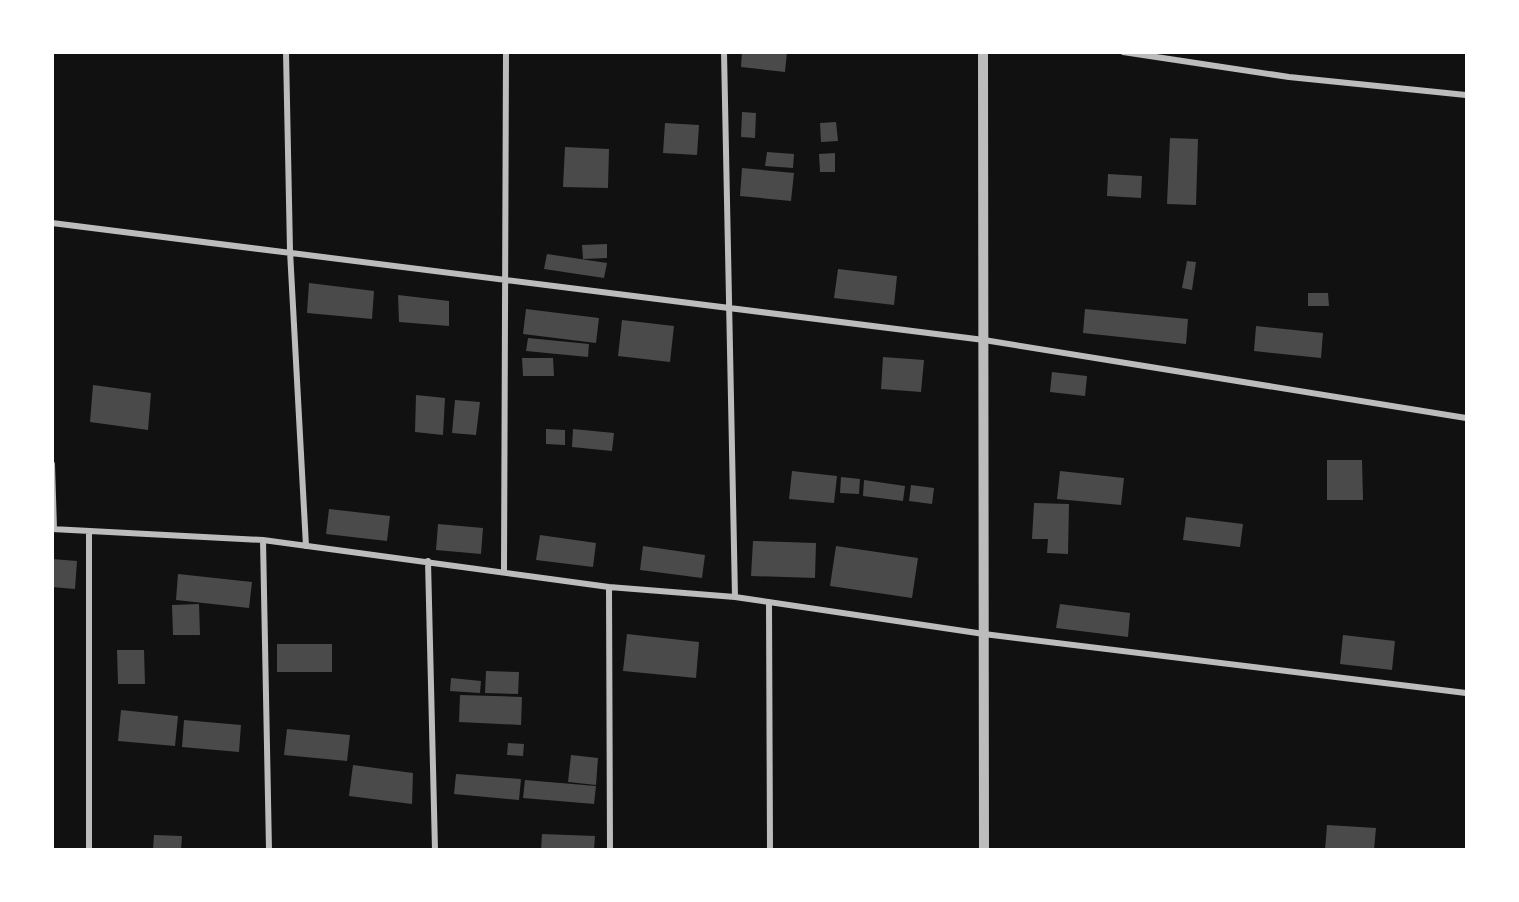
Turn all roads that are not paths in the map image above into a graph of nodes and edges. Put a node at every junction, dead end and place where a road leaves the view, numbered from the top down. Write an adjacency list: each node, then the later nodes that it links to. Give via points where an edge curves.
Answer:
1 (286, 52): 8 (street)
2 (506, 52): 9 (street)
3 (724, 52): 10 (street)
4 (983, 52): 11 (street)
5 (1123, 52): 6 (street, via 1290,77)
6 (1467, 95)
7 (52, 223): 8 (street)
8 (290, 251): 9 (street); 17 (street)
9 (505, 279): 10 (street); 19 (street)
10 (729, 307): 11 (street); 21 (street)
11 (984, 340): 12 (street); 23 (street)
12 (1467, 418)
13 (52, 464): 14 (street)
14 (53, 529): 15 (street)
15 (89, 532): 16 (street); 25 (street)
16 (263, 540): 17 (street); 26 (street)
17 (306, 546): 18 (street)
18 (428, 561): 19 (street); 27 (street)
19 (504, 572): 20 (street)
20 (609, 587): 21 (street); 28 (street)
21 (735, 597): 22 (street)
22 (769, 602): 23 (street); 29 (street)
23 (984, 634): 24 (street); 30 (street)
24 (1467, 693)
25 (89, 849)
26 (269, 849)
27 (435, 849)
28 (610, 849)
29 (770, 849)
30 (984, 849)

